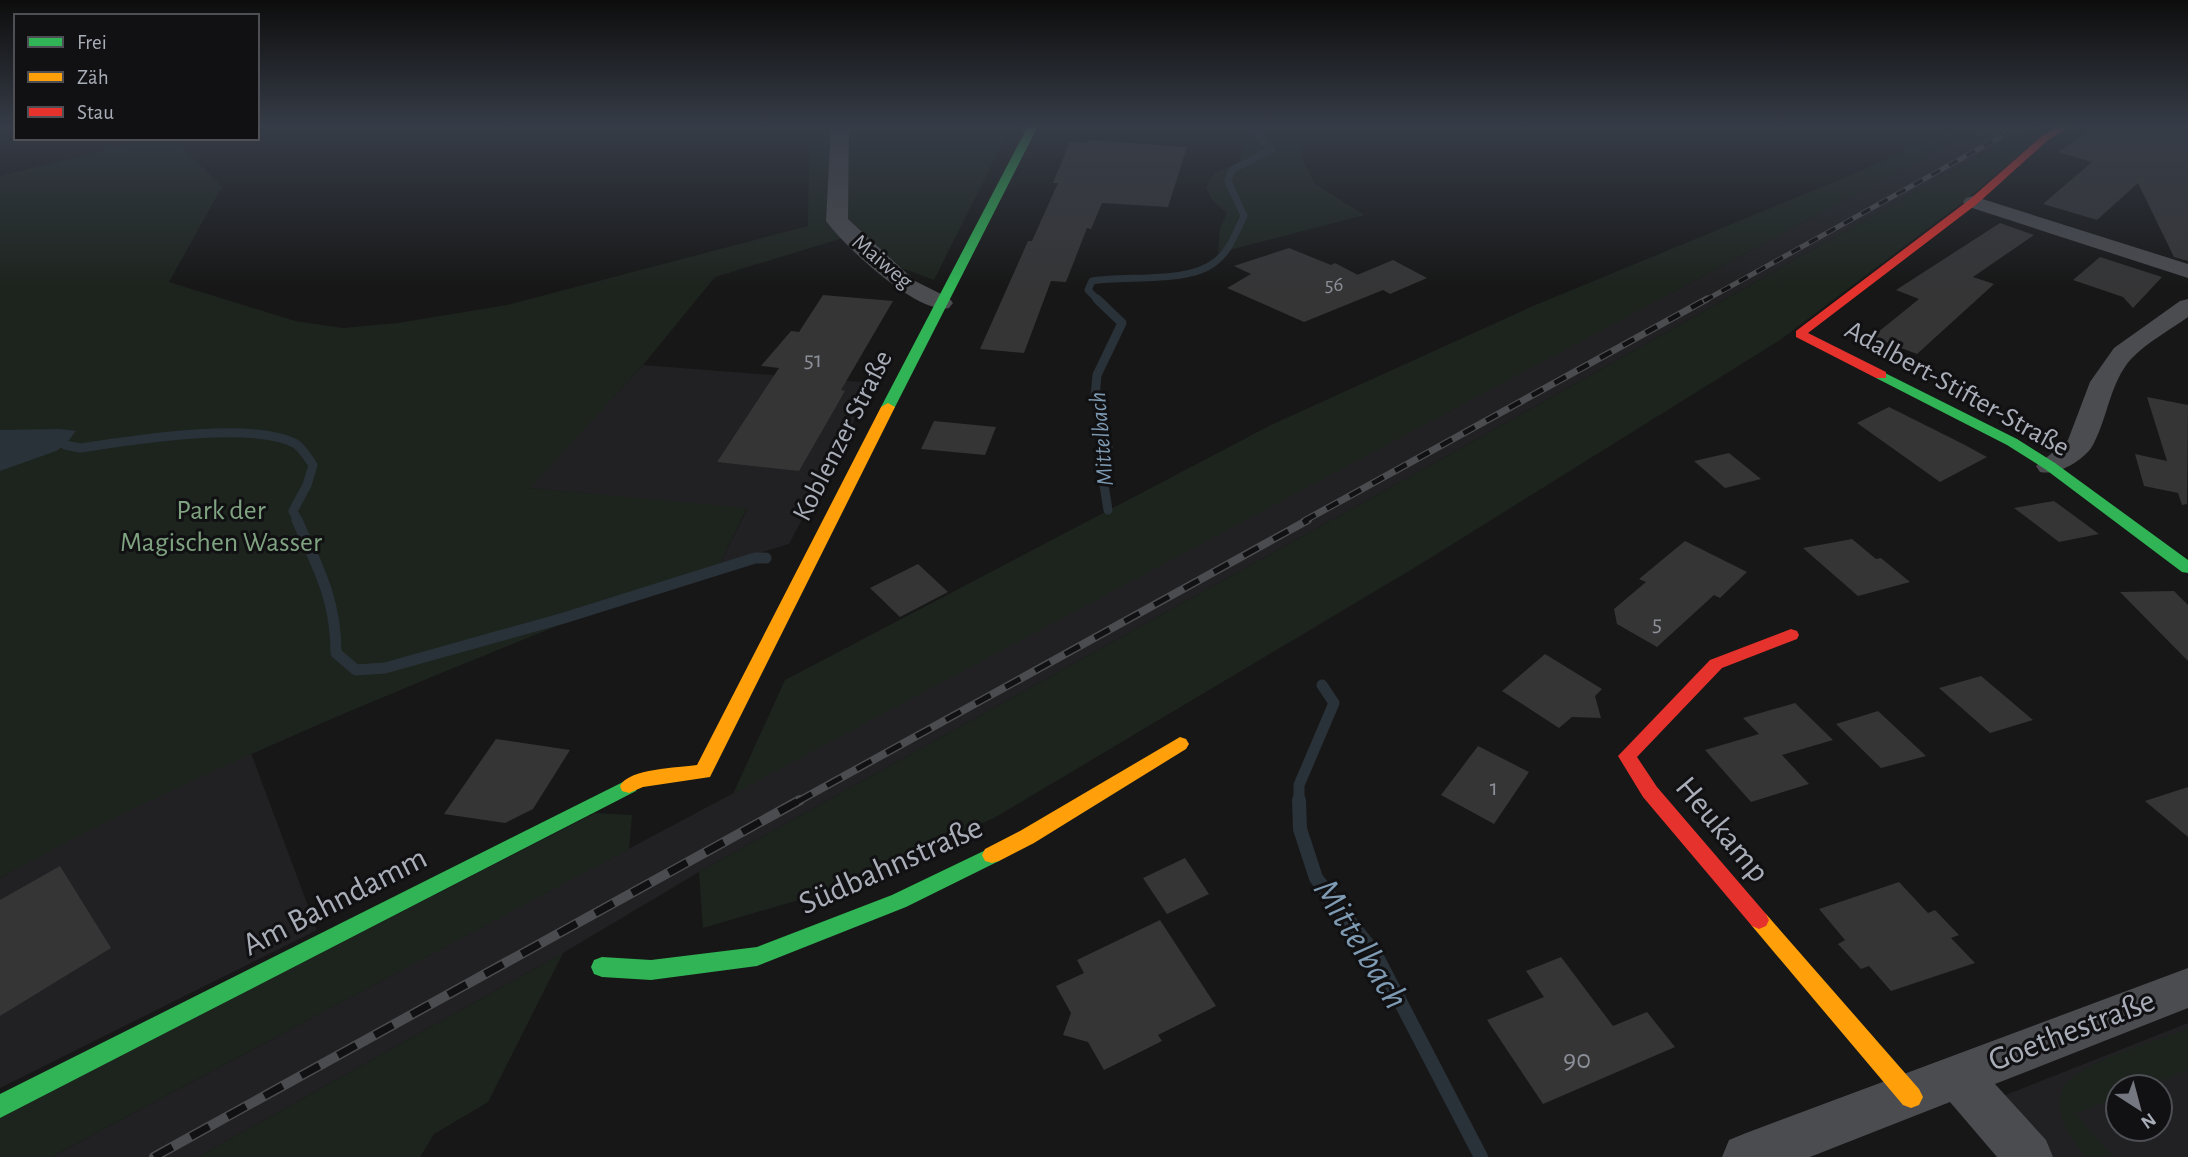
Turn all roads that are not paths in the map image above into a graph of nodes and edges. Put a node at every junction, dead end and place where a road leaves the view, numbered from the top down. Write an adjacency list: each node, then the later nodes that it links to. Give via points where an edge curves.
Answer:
1 (838, 180): 6 (street, Maiweg, via 836,221 907,286)
2 (1005, 180): 6 (street, Koblenzer Straße)
3 (1998, 180): 4 (street)
4 (1973, 202): 5 (street); 8 (street, Adalbert-Stifter-Straße, via 1800,334)
5 (2188, 271)
6 (941, 303): 12 (street, Koblenzer Straße)
7 (2188, 306): 8 (street, via 2123,353 2103,382 2080,443)
8 (2050, 466): 9 (street, Adalbert-Stifter-Straße)
9 (2188, 568)
10 (1791, 635): 16 (street, Heukamp, via 1716,664 1627,757 1650,792)
11 (1180, 744): 13 (street, Südbahnstraße, via 1027,837 899,901 770,951 651,970)
12 (703, 772): 17 (street, Am Bahndamm, via 640,780)
13 (602, 967)
14 (2188, 988): 15 (street, Goethestraße)
15 (1957, 1075): 16 (street, Goethestraße); 19 (street, Goethestraße)
16 (1911, 1097): 18 (street, Goethestraße)
17 (0, 1106)
18 (1746, 1157)
19 (2029, 1157)

